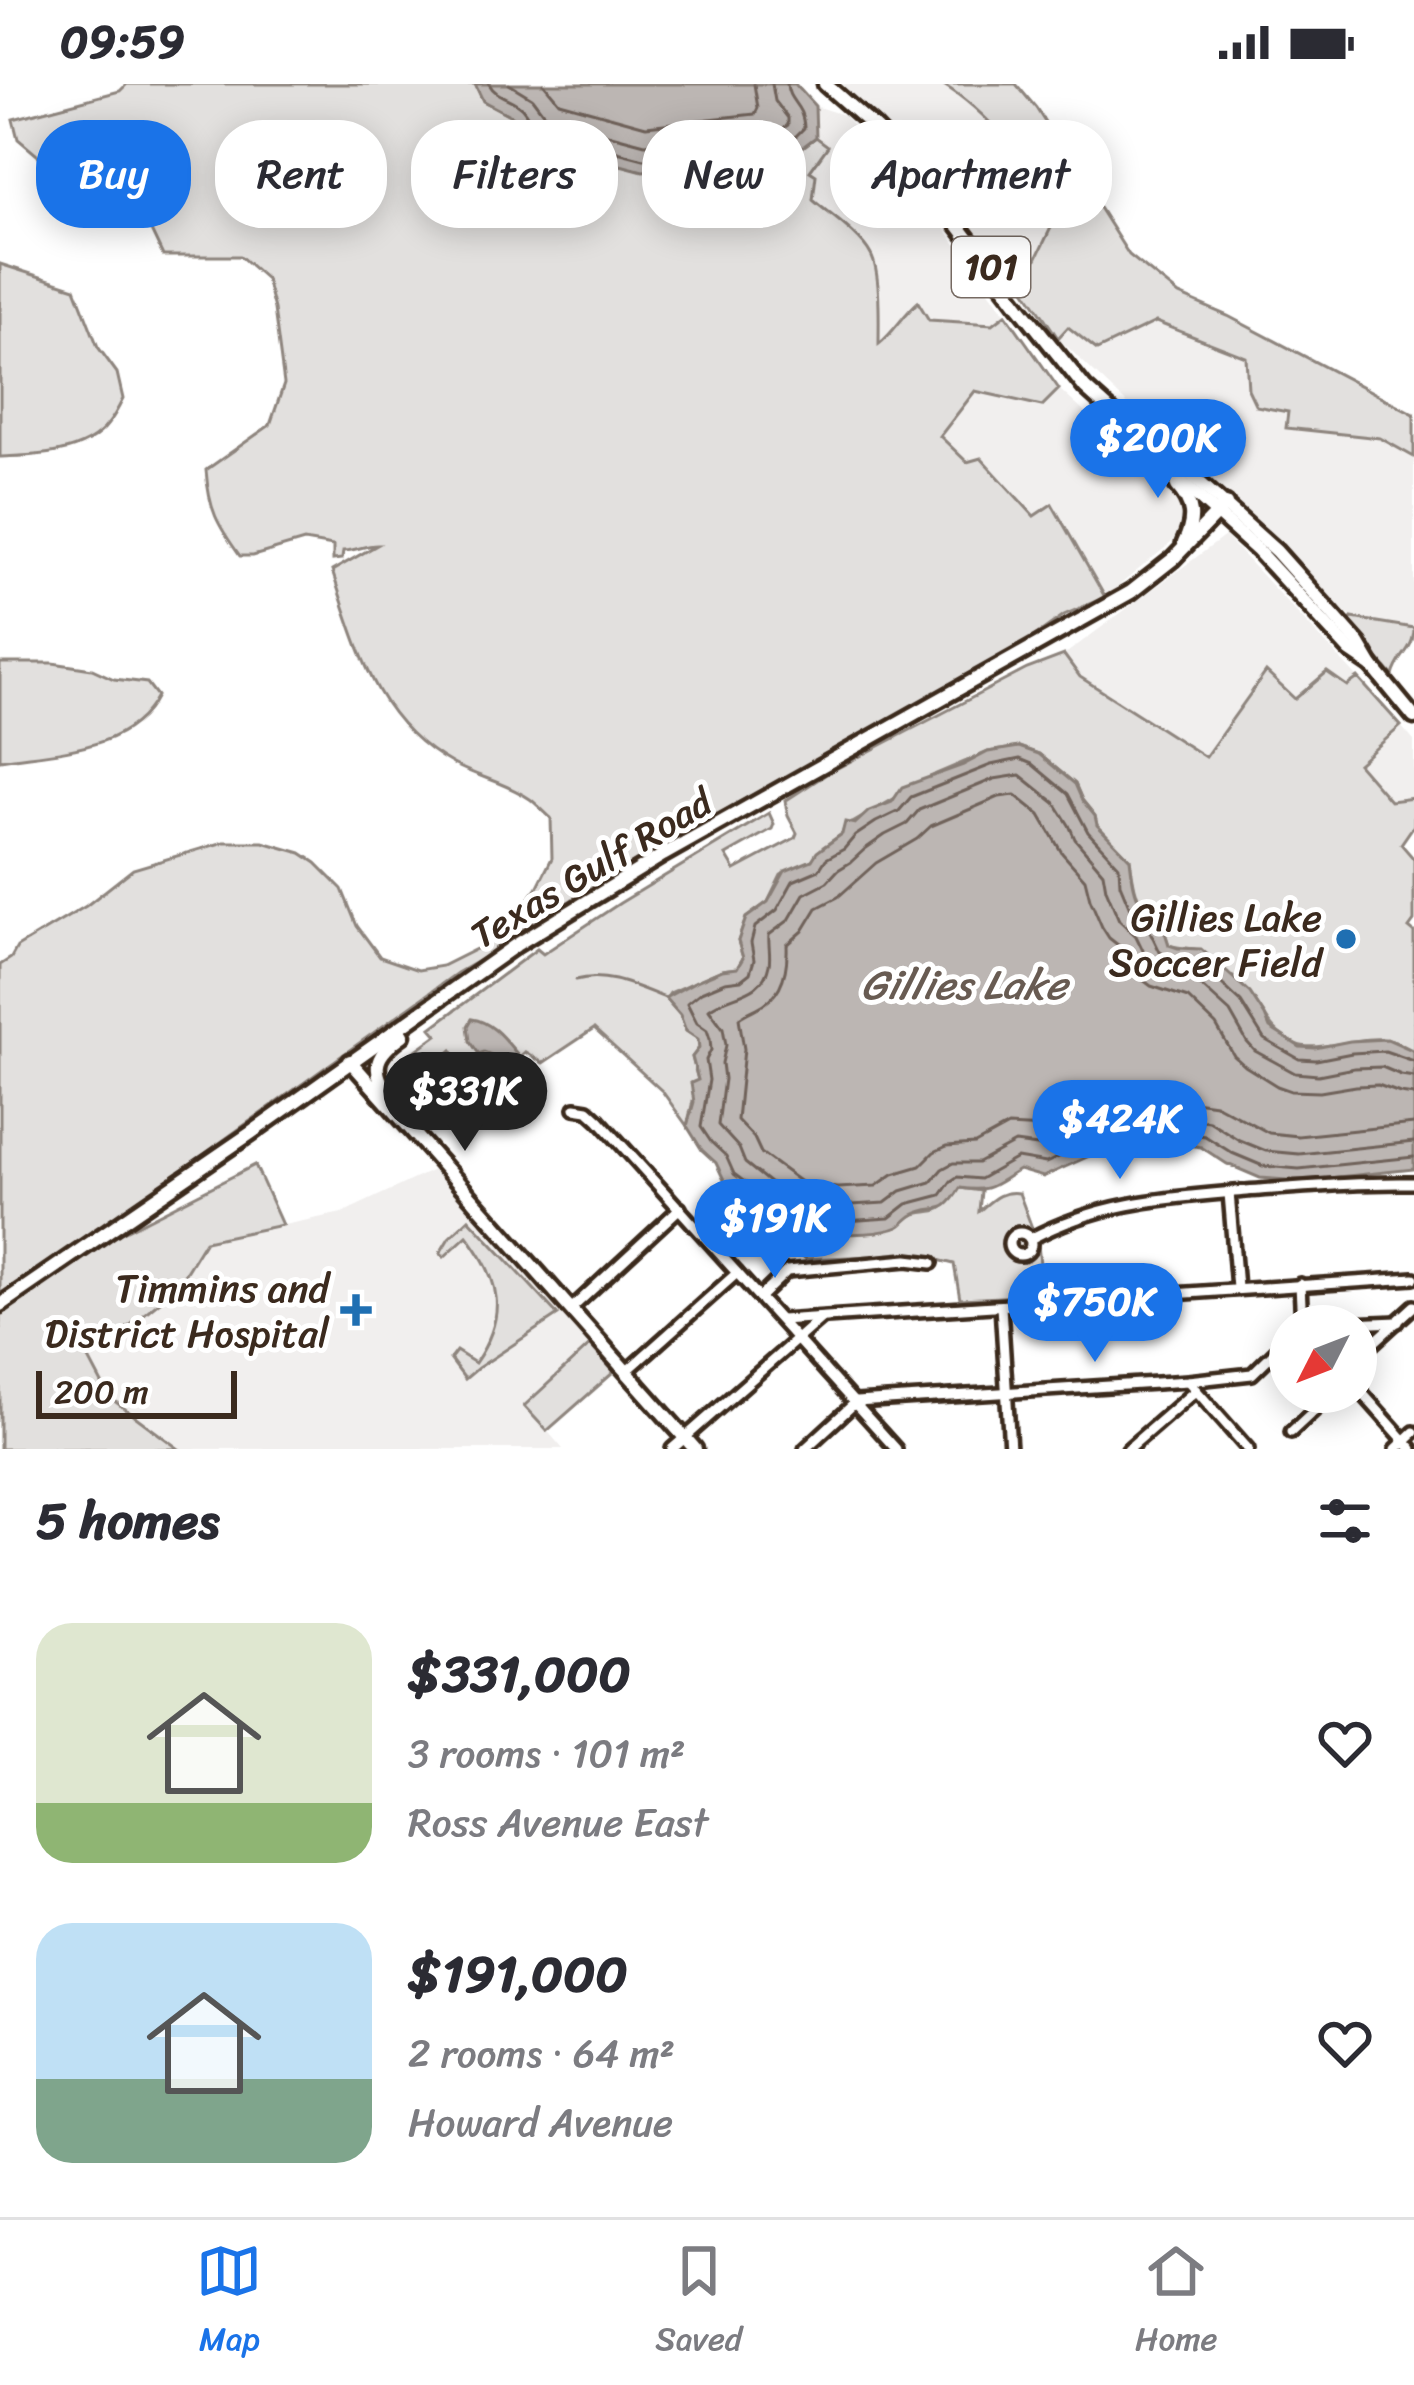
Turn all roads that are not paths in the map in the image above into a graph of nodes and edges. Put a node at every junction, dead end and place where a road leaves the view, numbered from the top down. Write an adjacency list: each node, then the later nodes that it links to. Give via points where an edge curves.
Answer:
1 (825, 84): 2 (main road, 101, via 919,174 1085,388)
2 (1155, 452): 3 (main road, 101); 4 (main road, via 1190,506)
3 (1222, 509): 4 (main road, Texas Gulf Road); 5 (main road, 101)
4 (1182, 550): 6 (main road, Texas Gulf Road, via 1131,592 663,855)
5 (1414, 717)
6 (437, 1000): 7 (main road, Texas Gulf Road); 9 (main road, via 378,1061 385,1090)
7 (350, 1061): 9 (main road); 21 (main road, Texas Gulf Road)
8 (575, 1108): 12 (street, via 599,1120)
9 (418, 1139): 24 (main road)
10 (1414, 1183): 11 (street)
11 (1229, 1193): 13 (street, via 1109,1207); 18 (street)
12 (680, 1208): 15 (street); 24 (street)
13 (1030, 1239)
14 (932, 1263): 19 (street, via 787,1271)
15 (737, 1273): 19 (street); 32 (street)
16 (1414, 1278): 17 (street)
17 (1300, 1284): 18 (street); 20 (street)
18 (1237, 1288): 22 (street)
19 (760, 1297): 26 (street)
20 (1301, 1305)
21 (0, 1306)
22 (1001, 1306): 25 (street); 34 (street)
23 (1414, 1306): 27 (street)
24 (571, 1309): 32 (main road)
25 (825, 1316): 26 (street); 29 (street)
26 (782, 1320): 29 (street)
27 (1398, 1322): 28 (street); 30 (street)
28 (1377, 1323)
29 (797, 1337): 35 (street); 40 (street)
30 (1377, 1340)
31 (1269, 1357): 33 (street, via 1252,1374)
32 (626, 1371): 40 (main road)
33 (1192, 1386): 34 (street); 47 (street); 48 (street)
34 (1005, 1394): 35 (street); 46 (street)
35 (856, 1402): 44 (street); 45 (street)
36 (1377, 1412): 41 (street)
37 (1311, 1413): 38 (street)
38 (1291, 1432)
39 (1414, 1432): 41 (street)
40 (685, 1438): 42 (street); 43 (main road)
41 (1404, 1446)
42 (672, 1449)
43 (695, 1449)
44 (806, 1449)
45 (896, 1449)
46 (1010, 1449)
47 (1128, 1449)
48 (1248, 1449)

